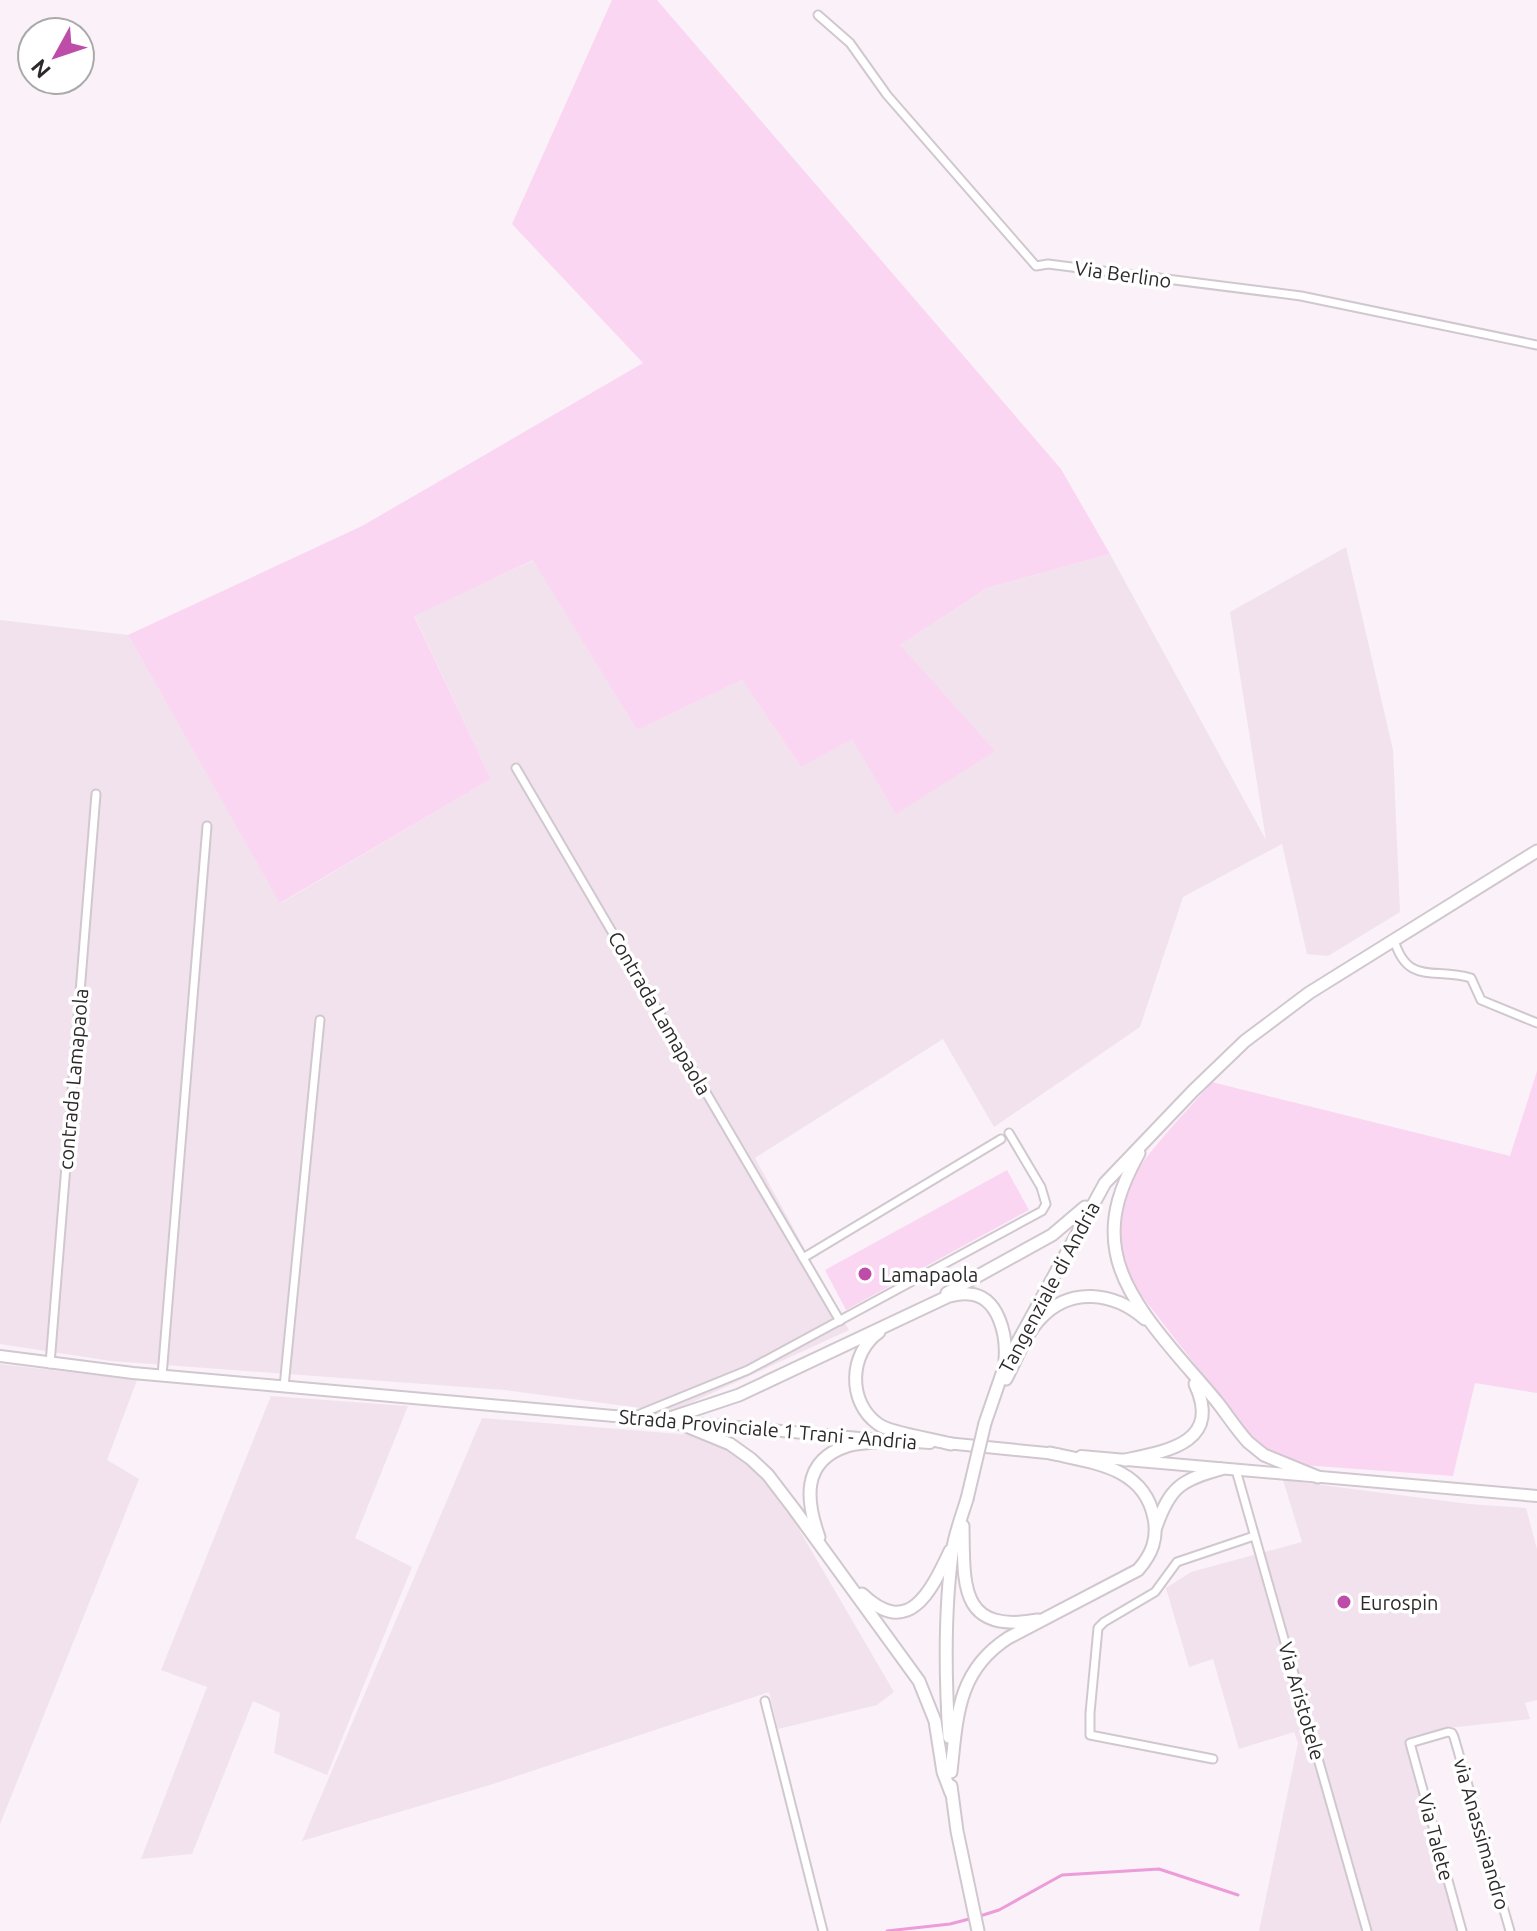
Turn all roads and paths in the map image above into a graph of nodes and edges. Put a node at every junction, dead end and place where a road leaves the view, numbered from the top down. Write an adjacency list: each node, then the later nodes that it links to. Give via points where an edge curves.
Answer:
1 (818, 15): 2 (street, Via Berlino, via 850,43 887,95 1036,266 1301,296)
2 (1537, 345)
3 (516, 768): 14 (street, Contrada Lamapaola)
4 (96, 794): 20 (street, contrada Lamapaola)
5 (207, 826): 23 (street)
6 (1537, 851): 7 (main road, Tangenziale di Andria)
7 (1394, 940): 9 (street, via 1410,969 1471,978 1481,1000); 10 (main road, Tangenziale di Andria, via 1245,1041)
8 (320, 1020): 24 (street)
9 (1537, 1023)
10 (1161, 1124): 13 (main road, Tangenziale di Andria); 18 (main road, via 1127,1175 1114,1229 1125,1279)
11 (1009, 1133): 17 (street, via 1041,1187 1046,1204 1042,1211)
12 (1001, 1139): 14 (street)
13 (1099, 1193): 15 (main road, via 1052,1235); 21 (main road, Tangenziale di Andria)
14 (803, 1258): 17 (street, Contrada Lamapaola)
15 (916, 1310): 16 (main road); 21 (main road, via 949,1296 970,1293 985,1299 997,1312 1004,1333)
16 (896, 1320): 27 (main road, via 739,1395); 29 (main road, via 870,1338 860,1354 857,1395 878,1425)
17 (840, 1321): 26 (street, via 748,1370)
18 (1155, 1328): 22 (main road); 25 (main road, via 1134,1309 1110,1298 1065,1301 1037,1322)
19 (0, 1356): 20 (main road, Strada Provinciale 1 Trani - Andria)
20 (50, 1364): 23 (main road, Strada Provinciale 1 Trani - Andria)
21 (1005, 1365): 25 (main road, Tangenziale di Andria)
22 (1190, 1372): 31 (main road, via 1203,1400 1194,1435 1174,1449); 34 (main road, via 1256,1449)
23 (162, 1376): 24 (main road, Strada Provinciale 1 Trani - Andria)
24 (284, 1387): 26 (main road, Strada Provinciale 1 Trani - Andria)
25 (993, 1395): 36 (main road, Tangenziale di Andria, bridge)
26 (629, 1418): 27 (main road, Strada Provinciale 1 Trani - Andria)
27 (669, 1421): 28 (main road, Strada Provinciale 1 Trani - Andria); 40 (main road, via 730,1444 751,1459)
28 (892, 1441): 29 (main road, Strada Provinciale 1 Trani - Andria); 40 (main road, via 845,1447 821,1463 812,1477 808,1502)
29 (951, 1444): 30 (main road, Strada Provinciale 1 Trani - Andria)
30 (1050, 1453): 31 (main road, Strada Provinciale 1 Trani - Andria); 37 (main road, via 1128,1477 1151,1502)
31 (1125, 1460): 32 (main road, Strada Provinciale 1 Trani - Andria)
32 (1221, 1469): 33 (main road, Strada Provinciale 1 Trani - Andria); 37 (main road, via 1179,1485 1164,1504)
33 (1236, 1470): 34 (main road, Strada Provinciale 1 Trani - Andria); 38 (street, Via Aristotele)
34 (1318, 1477): 35 (main road, Strada Provinciale 1 Trani - Andria)
35 (1537, 1496)
36 (963, 1514): 39 (main road, Tangenziale di Andria); 42 (main road, via 963,1575 974,1605 1004,1623)
37 (1156, 1528): 42 (main road, via 1156,1542 1138,1570)
38 (1254, 1536): 45 (street, via 1177,1562 1155,1592 1098,1628 1090,1735); 50 (street, Via Aristotele)
39 (954, 1543): 41 (main road, via 934,1585 912,1609 885,1610); 46 (main road, Tangenziale di Andria, via 946,1651)
40 (824, 1549): 41 (main road)
41 (847, 1579): 47 (main road, via 930,1703)
42 (1042, 1619): 46 (main road, via 993,1648 967,1681 955,1725)
43 (765, 1701): 49 (street)
44 (1410, 1743): 51 (street, Via Talete); 52 (street, via Anassimandro, via 1452,1733)
45 (1213, 1759)
46 (951, 1772): 47 (main road, Tangenziale di Andria)
47 (951, 1793): 48 (main road, Tangenziale di Andria)
48 (978, 1929)
49 (823, 1931)
50 (1367, 1931)
51 (1462, 1931)
52 (1510, 1931)

